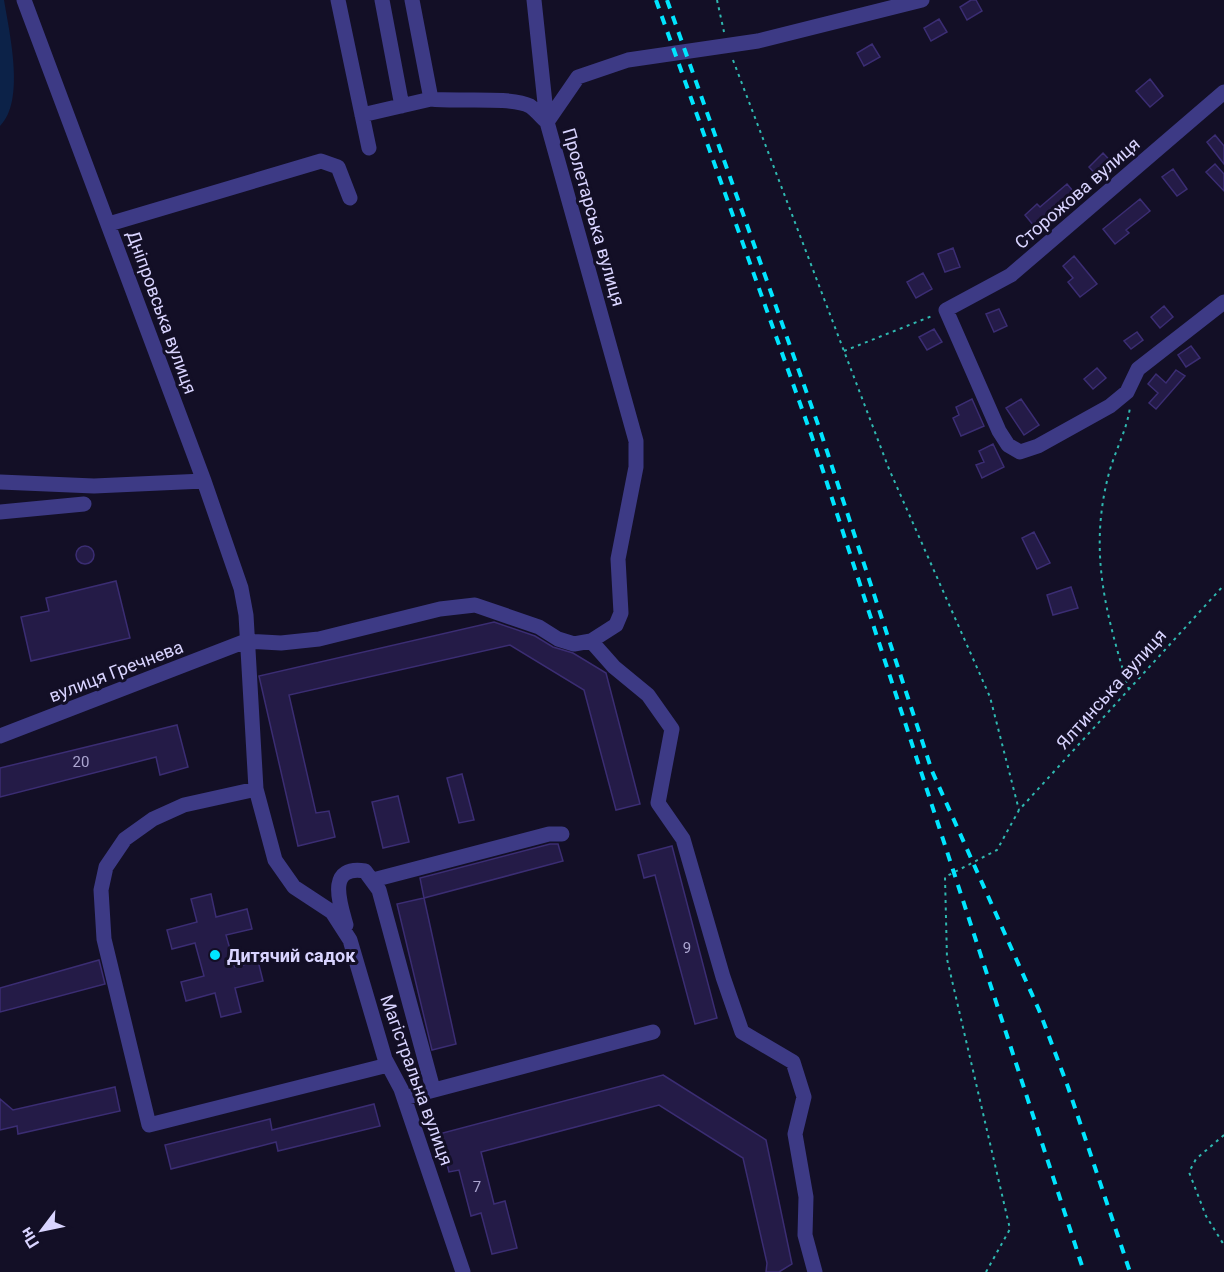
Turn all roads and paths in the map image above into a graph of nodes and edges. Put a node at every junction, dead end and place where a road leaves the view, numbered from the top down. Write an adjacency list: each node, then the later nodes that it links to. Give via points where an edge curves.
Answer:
1 (24, 0): 16 (street, Дніпровська вулиця)
2 (338, 0): 12 (street)
3 (382, 0): 11 (street)
4 (412, 0): 10 (street)
5 (534, 0): 13 (street, Пролетарська вулиця)
6 (717, 0): 8 (path)
7 (922, 0): 8 (street, via 758,41)
8 (727, 45): 13 (street, via 628,60 578,77); 19 (path)
9 (1224, 92): 18 (street, Сторожова вулиця, via 1011,275)
10 (431, 99): 11 (street); 13 (street, via 529,105)
11 (402, 106): 12 (street)
12 (362, 115): 14 (street)
13 (547, 123): 27 (street, Пролетарська вулиця, via 636,441 636,467 618,559 621,613 616,625)
14 (369, 148)
15 (350, 198): 16 (street, via 338,167 321,161)
16 (109, 224): 21 (street, Дніпровська вулиця)
17 (1224, 302): 20 (street, via 1138,369)
18 (946, 310): 19 (path); 20 (street, via 999,430 1008,446 1020,452 1110,406)
19 (844, 351): 31 (path, via 889,469 990,698)
20 (1127, 392): 28 (path, via 1130,409 1109,474 1098,534 1100,579)
21 (204, 481): 22 (street, via 94,486); 26 (street, Дніпровська вулиця, via 241,588)
22 (0, 483)
23 (84, 504): 24 (street)
24 (0, 512)
25 (1224, 585): 28 (path, Ялтинська вулиця)
26 (246, 641): 27 (street, via 319,639 440,609 475,605 574,644); 29 (street, вулиця Гречнева); 30 (street, Магістральна вулиця)
27 (591, 641): 42 (street, via 614,667 648,695 672,729 658,803 683,839 742,1032 793,1062 804,1097 795,1134 806,1197 805,1235)
28 (1128, 690): 31 (path, Ялтинська вулиця)
29 (0, 736)
30 (256, 789): 34 (street, Магістральна вулиця, via 275,860 284,876 332,912); 36 (street, via 184,805 153,819 125,839 106,867 101,890 104,939 149,1125)
31 (1019, 810): 43 (path, Ялтинська вулиця, via 997,850 945,877 946,959 1010,1229)
32 (562, 834): 33 (street, via 549,834)
33 (373, 880): 34 (street, via 365,872 355,870 345,873 339,881); 37 (street)
34 (350, 940): 36 (street, Магістральна вулиця)
35 (653, 1032): 37 (street)
36 (388, 1065): 38 (street, Магістральна вулиця)
37 (434, 1089): 38 (street)
38 (404, 1098): 41 (street, Магістральна вулиця)
39 (1224, 1135): 40 (path, via 1196,1159 1189,1172 1206,1216)
40 (1224, 1245)
41 (463, 1272)
42 (815, 1272)
43 (986, 1272)

